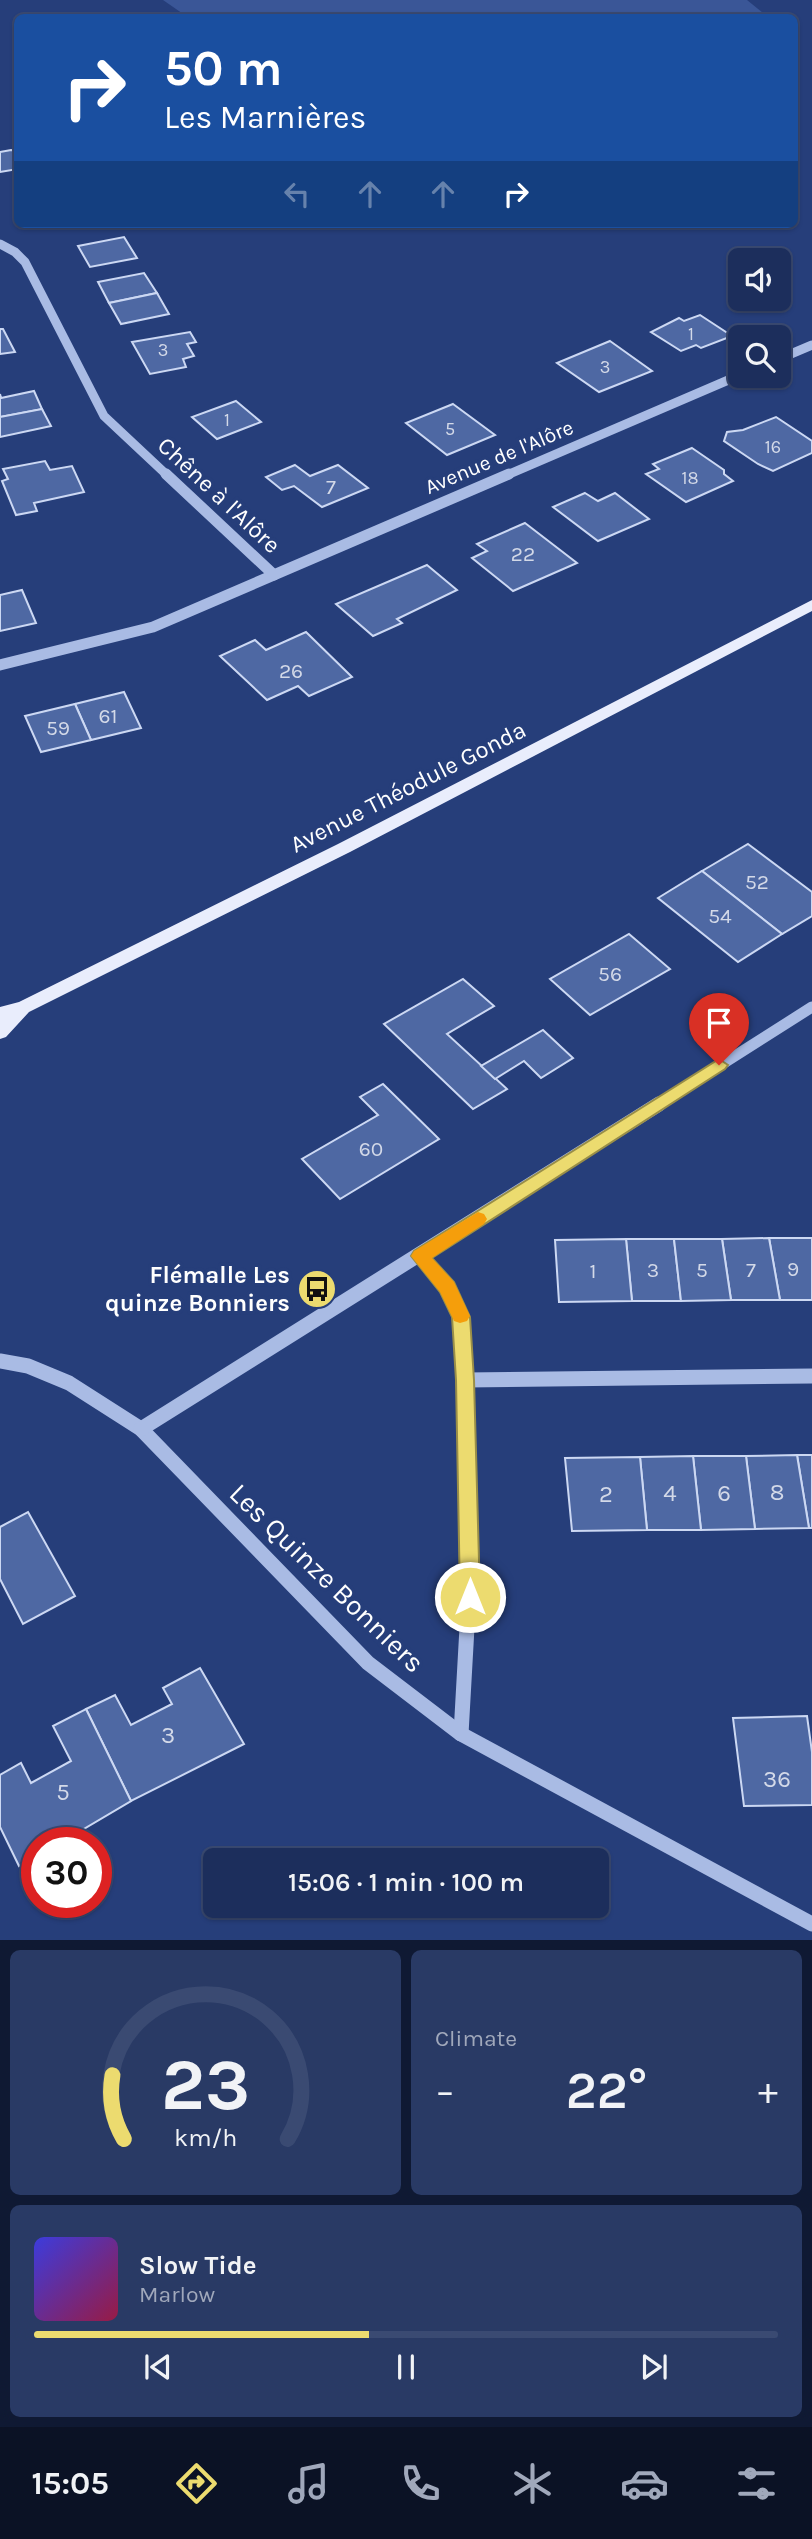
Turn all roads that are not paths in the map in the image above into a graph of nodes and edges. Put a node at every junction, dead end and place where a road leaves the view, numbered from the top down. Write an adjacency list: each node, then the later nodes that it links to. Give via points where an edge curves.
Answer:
1 (0, 244): 5 (street, Chêne à l'Alôre, via 25,262 104,415)
2 (812, 345): 3 (street)
3 (791, 354)
4 (728, 380): 5 (street, Avenue de l'Alôre)
5 (274, 575): 7 (street, Chêne à l'Alôre, via 153,628)
6 (812, 606): 8 (main road, Avenue Théodule Gonda)
7 (0, 665)
8 (25, 1007): 10 (main road, Avenue Théodule Gonda); 11 (main road, Avenue Théodule Gonda)
9 (812, 1007): 12 (street)
10 (0, 1014)
11 (0, 1032)
12 (420, 1256): 15 (street, via 447,1287 461,1317); 16 (street)
13 (0, 1361): 16 (street, Les Quinze Bonniers, via 29,1366 69,1382)
14 (812, 1376): 15 (street)
15 (465, 1380): 17 (street, via 470,1609)
16 (141, 1429): 17 (street, Les Quinze Bonniers, via 368,1663)
17 (461, 1734): 18 (street, Les Quinze Bonniers)
18 (812, 1924)

